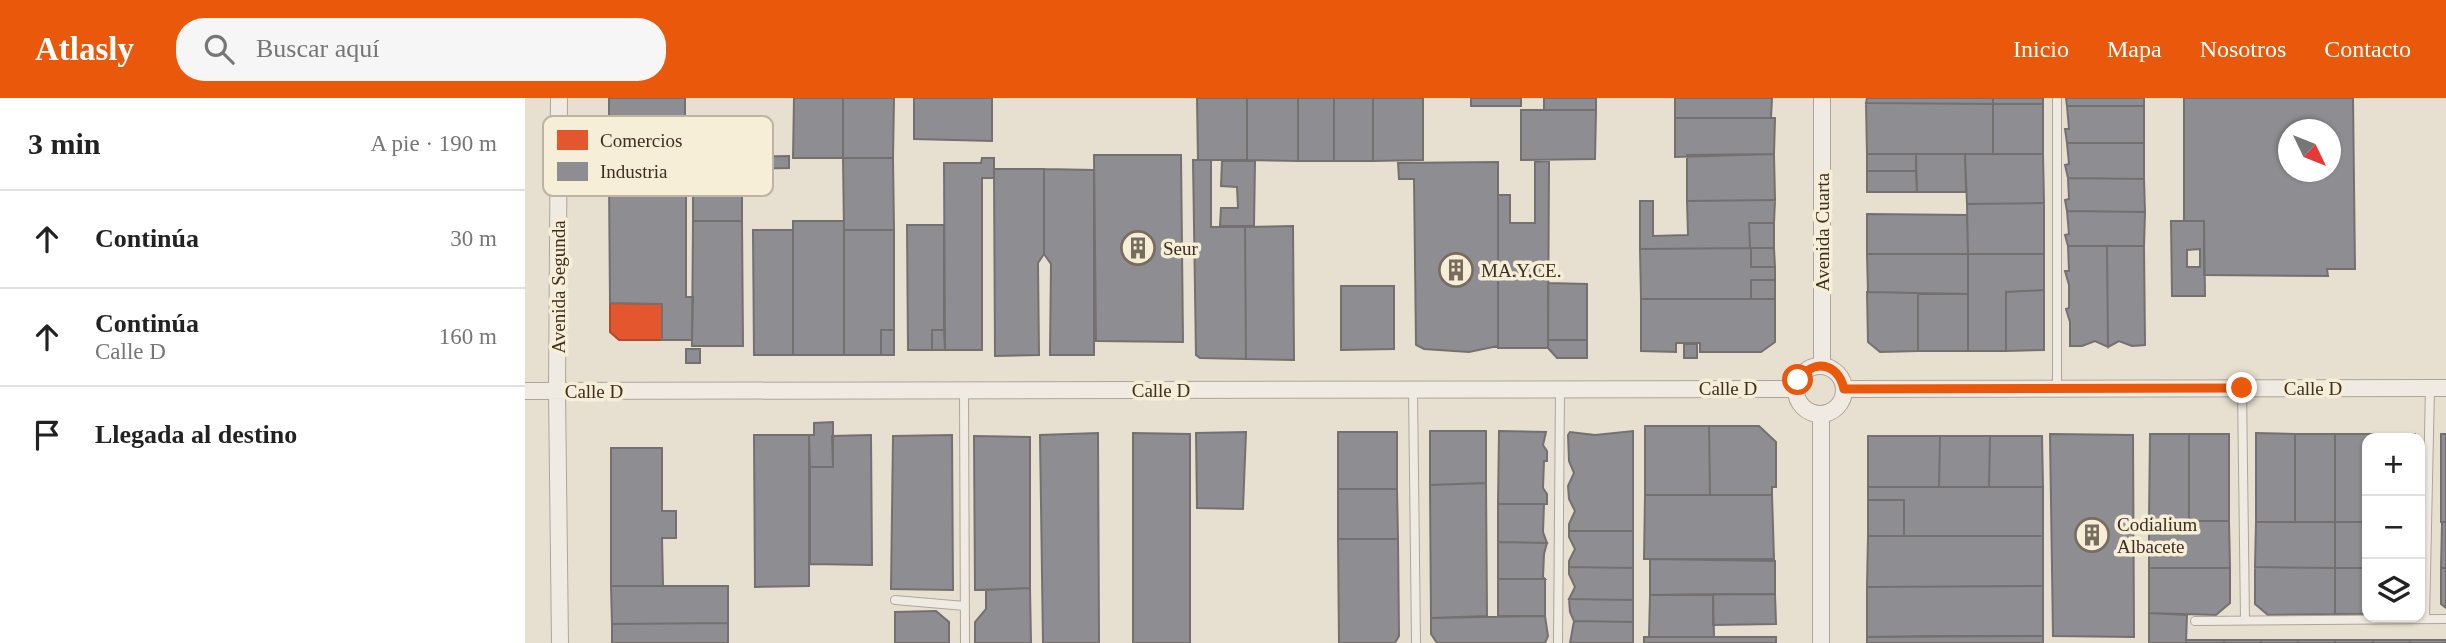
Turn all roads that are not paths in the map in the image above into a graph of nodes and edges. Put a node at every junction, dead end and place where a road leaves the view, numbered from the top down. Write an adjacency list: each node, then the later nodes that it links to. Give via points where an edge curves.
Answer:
1 (559, 98): 4 (street, Avenida Segunda)
2 (1822, 98): 6 (street, Avenida Cuarta)
3 (2057, 98): 8 (lane)
4 (559, 116)
5 (558, 196): 16 (street, Avenida Segunda)
6 (1822, 366): 12 (street, via 1803,373); 13 (street, via 1842,378)
7 (1560, 388): 11 (street, Calle D); 12 (street, Calle D); 28 (lane)
8 (2057, 388): 9 (street, Calle D); 13 (street, Calle D)
9 (2242, 388): 10 (street, Calle D); 23 (lane)
10 (2438, 388): 21 (lane)
11 (1413, 389): 14 (street, Calle D); 27 (lane)
12 (1796, 389): 17 (street, via 1801,405)
13 (1844, 389): 17 (street, via 1839,406)
14 (964, 390): 16 (street, Calle D); 19 (lane)
15 (525, 391): 16 (street, Calle D)
16 (557, 391): 25 (street, Avenida Segunda)
17 (1821, 414): 29 (street)
18 (895, 600): 19 (lane)
19 (965, 606): 26 (lane)
20 (2362, 619): 23 (lane)
21 (2425, 619): 22 (lane)
22 (2446, 619)
23 (2245, 620): 24 (lane)
24 (2195, 621)
25 (559, 643)
26 (965, 643)
27 (1416, 643)
28 (1558, 643)
29 (1821, 643)

